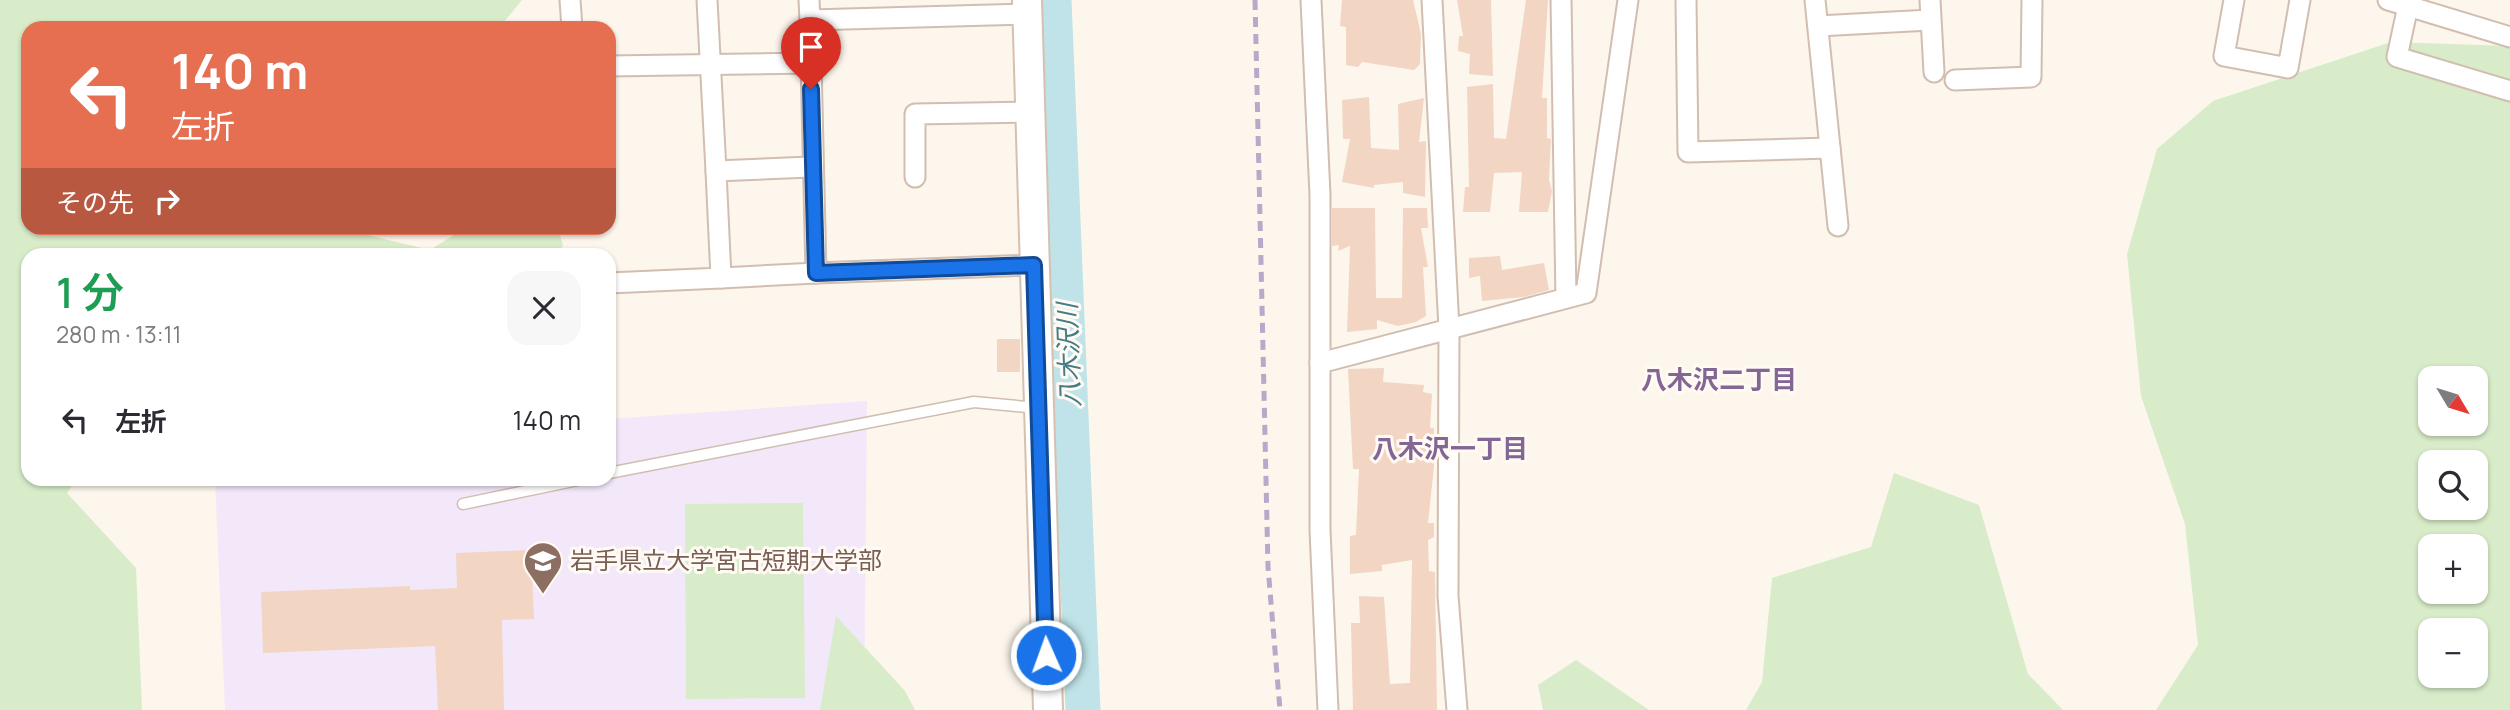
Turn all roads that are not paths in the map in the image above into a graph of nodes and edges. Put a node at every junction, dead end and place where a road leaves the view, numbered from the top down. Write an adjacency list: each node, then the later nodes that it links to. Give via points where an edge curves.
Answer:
1 (570, 0): 19 (street)
2 (707, 0): 23 (street)
3 (809, 0): 17 (street)
4 (1311, 0): 40 (street, via 1320,194)
5 (1432, 0): 39 (street)
6 (1560, 0): 38 (street)
7 (1628, 0): 38 (street, via 1586,293)
8 (1686, 0): 29 (street, via 1688,152)
9 (1815, 0): 20 (street)
10 (1930, 0): 18 (street)
11 (2032, 0): 26 (street, via 2031,77)
12 (2234, 0): 13 (street, via 2224,56 2288,68)
13 (2300, 0)
14 (2388, 0): 15 (street)
15 (2408, 6): 21 (street); 27 (street, via 2397,57)
16 (1027, 7): 17 (street); 28 (street)
17 (810, 20): 22 (street)
18 (1930, 20): 20 (street); 25 (street)
19 (572, 21)
20 (1818, 26): 29 (street)
21 (2510, 37)
22 (811, 63): 23 (street); 30 (street)
23 (710, 64): 24 (street); 31 (street)
24 (616, 66)
25 (1934, 72)
26 (1955, 80)
27 (2510, 91)
28 (1030, 112): 32 (street, via 915,114); 34 (street)
29 (1830, 148): 33 (street)
30 (811, 167): 31 (street); 35 (street)
31 (716, 171): 36 (street)
32 (915, 177)
33 (1838, 226)
34 (1034, 265): 35 (street); 41 (street)
35 (816, 273): 36 (street)
36 (721, 278): 37 (street)
37 (616, 283)
38 (1566, 298): 39 (street)
39 (1449, 329): 40 (street); 47 (street, via 1448,596)
40 (1320, 363): 46 (street, via 1320,530)
41 (1038, 408): 42 (lane, via 974,402); 45 (street)
42 (616, 472)
43 (549, 486): 44 (lane)
44 (463, 504)
45 (1048, 710)
46 (1328, 710)
47 (1457, 710)

